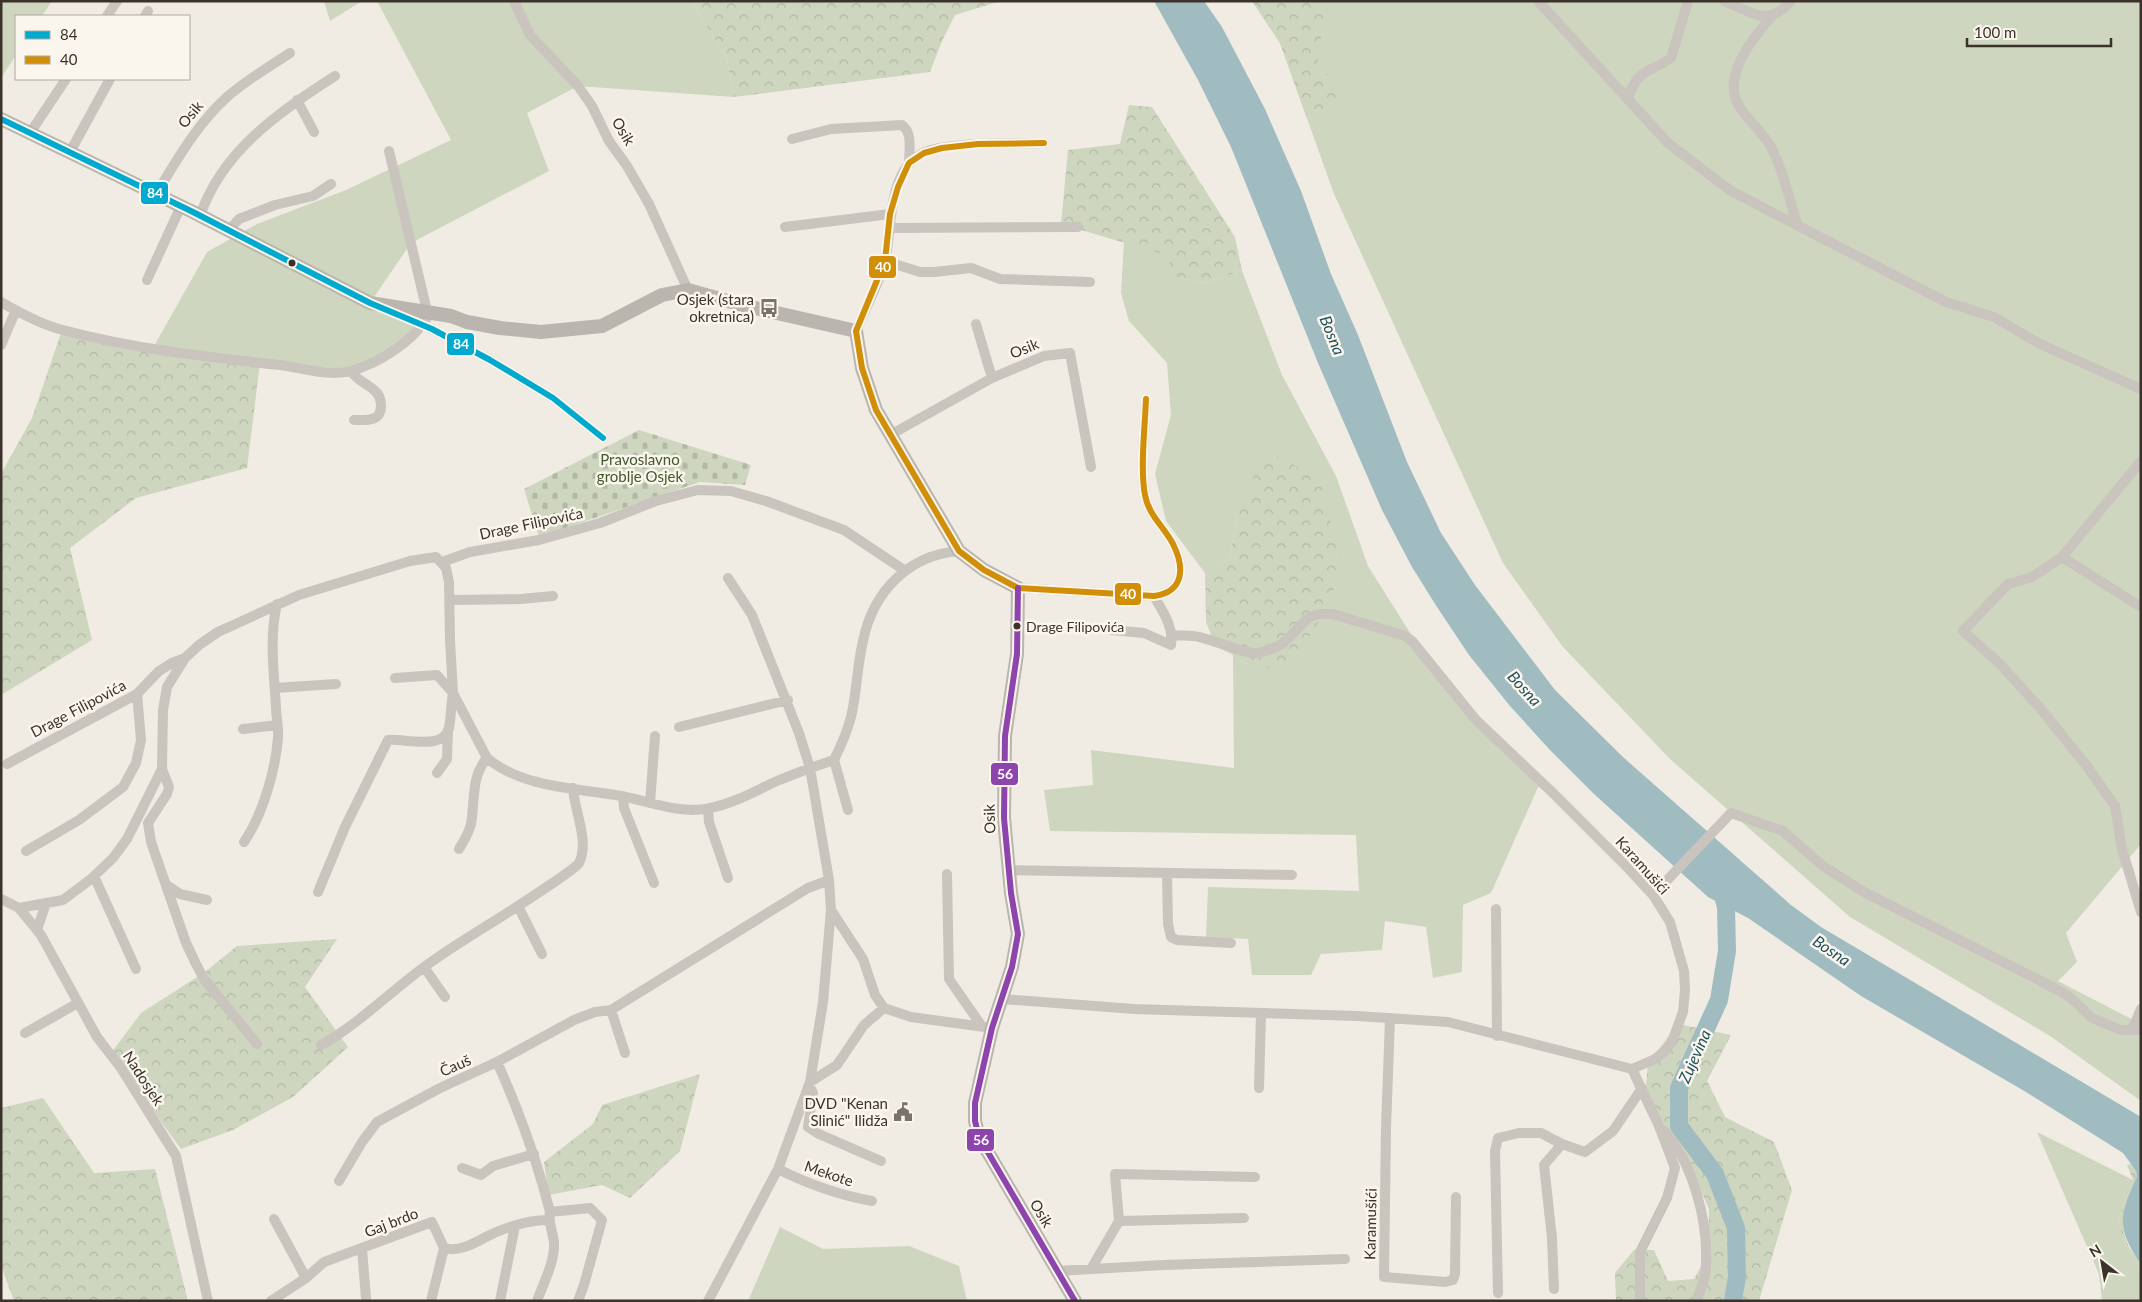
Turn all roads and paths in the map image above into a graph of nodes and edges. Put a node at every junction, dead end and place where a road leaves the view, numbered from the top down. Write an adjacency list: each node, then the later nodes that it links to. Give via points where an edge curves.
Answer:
1 (117, 1): 7 (street)
2 (514, 1): 36 (street, Osik, via 530,35 578,86 592,106 609,141 649,204)
3 (1538, 1): 13 (street)
4 (1688, 1): 13 (street, via 1671,58 1640,75 1632,85)
5 (1724, 1): 8 (street, via 1762,16)
6 (1791, 1): 8 (street)
7 (108, 15)
8 (1772, 16): 28 (street, via 1744,55 1734,80 1734,98 1773,150)
9 (290, 53): 24 (street, Osik, via 252,77 203,121)
10 (335, 76): 14 (street)
11 (65, 80): 17 (street)
12 (109, 80): 21 (street)
13 (1628, 99): 28 (street, via 1668,143 1731,191)
14 (298, 100): 16 (street); 27 (street, via 243,146 222,170)
15 (1, 119): 17 (main road)
16 (314, 132)
17 (30, 133): 21 (main road)
18 (792, 139): 22 (street, via 831,129 902,125 909,134)
19 (1044, 143): 22 (street, via 942,148 924,153)
20 (389, 151): 40 (street)
21 (70, 152): 24 (main road)
22 (909, 163): 26 (street)
23 (331, 184): 32 (street, via 313,196 239,218)
24 (156, 194): 25 (main road)
25 (181, 206): 27 (main road); 34 (street)
26 (890, 214): 29 (street); 31 (street)
27 (200, 216): 32 (main road)
28 (1797, 224): 46 (street, via 1946,302 1994,317 2040,344)
29 (785, 227)
30 (1078, 227): 31 (street)
31 (889, 228): 33 (street)
32 (229, 230): 38 (main road)
33 (885, 261): 35 (street, via 920,272 971,268 1000,279); 42 (street)
34 (147, 280)
35 (1090, 282)
36 (688, 290): 40 (main road, via 662,295 602,326 542,332 500,328); 42 (main road)
37 (1, 302): 39 (street)
38 (370, 303): 40 (main road); 50 (street, bridge, via 432,329 490,360 552,398)
39 (16, 310): 43 (street); 44 (street, via 62,330 179,354 292,366 332,374)
40 (429, 311): 44 (street, via 420,328 396,349)
41 (976, 324): 45 (street)
42 (856, 331): 49 (main road, via 868,389)
43 (1, 345)
44 (351, 371): 48 (street, via 376,391 381,402 381,412 376,418)
45 (992, 378): 49 (street, Osik); 52 (street, Osik, via 1044,356 1070,353)
46 (2141, 389)
47 (1146, 399): 60 (street, via 1145,495 1151,512 1173,544 1180,567 1174,590)
48 (354, 420)
49 (890, 435): 53 (main road)
50 (603, 438)
51 (2141, 462): 54 (street)
52 (1091, 467)
53 (959, 551): 56 (street, via 944,552); 58 (main road, via 984,570)
54 (2062, 557): 63 (street); 110 (street, via 2032,577 2008,584 1963,631 1999,663 2040,708 2115,806 2122,849)
55 (442, 562): 56 (street, Drage Filipovića, via 470,552 557,535 600,523 656,501 706,490 731,491 766,500 844,530); 61 (street, via 446,568); 62 (street, Drage Filipovića, via 436,557 410,561)
56 (904, 570): 79 (street, via 871,615 863,640 851,716)
57 (728, 578): 72 (street, via 752,615)
58 (1018, 588): 60 (street); 92 (main road, Osik, via 1017,654 1005,736 1004,818)
59 (553, 596): 61 (street)
60 (1154, 596): 65 (street)
61 (450, 600): 70 (street)
62 (277, 604): 66 (street, Drage Filipovića, via 218,632); 69 (street, via 273,619)
63 (2141, 607)
64 (1110, 630): 65 (street, via 1144,634 1171,645)
65 (1172, 635): 102 (street, Karamušići, via 1198,637 1256,653 1283,644 1302,622 1323,613 1405,636 1476,720)
66 (185, 658): 71 (street, Drage Filipovića, via 159,671); 82 (street, Drage Filipovića, via 167,687 163,710)
67 (395, 678): 70 (street, via 436,675)
68 (336, 684): 69 (street)
69 (275, 688): 73 (street)
70 (453, 693): 76 (street); 78 (street)
71 (137, 694): 80 (street, Drage Filipovića); 91 (street, via 141,740 136,763 123,787 79,820)
72 (788, 700): 74 (street); 81 (street)
73 (277, 725): 75 (street); 89 (street, via 278,738 269,784 254,827)
74 (679, 726)
75 (244, 729)
76 (448, 730): 83 (street, via 447,759); 101 (street, via 444,736 428,742 388,740 345,827)
77 (655, 736): 86 (street)
78 (487, 758): 84 (street, via 517,775); 90 (street, via 474,787 469,831)
79 (834, 760): 81 (street); 88 (street)
80 (7, 764)
81 (810, 768): 87 (street, via 743,798); 98 (street)
82 (162, 769): 96 (street, Drage Filipovića, via 127,839); 100 (street, Drage Filipovića, via 169,787 148,823 151,842)
83 (437, 772)
84 (572, 788): 85 (street); 106 (street, via 582,831 579,862)
85 (623, 796): 86 (street); 99 (street, via 624,808)
86 (650, 802): 87 (street)
87 (708, 809): 97 (street, via 709,822)
88 (848, 810)
89 (244, 842)
90 (459, 849)
91 (26, 851)
92 (1008, 870): 93 (street); 117 (main road, Osik, via 1018,934)
93 (1167, 873): 95 (street); 112 (street, via 1171,937)
94 (947, 874): 124 (street, via 949,979)
95 (1292, 875)
96 (94, 876): 105 (street, Drage Filipovića, via 63,900); 115 (street)
97 (728, 878)
98 (828, 880): 109 (street); 121 (street, Čauš, via 808,888)
99 (654, 883)
100 (168, 886): 104 (street, via 180,894); 128 (street, Drage Filipovića, via 186,943 204,979)
101 (318, 892)
102 (1653, 895): 125 (street, via 1731,813 1783,831 1824,866 1864,892 1986,951 2070,997 2092,1018 2121,1030); 132 (street, Karamušići, via 1670,922 1680,951 1685,990 1683,1012 1672,1042 1664,1052 1656,1059)
103 (1, 899): 107 (street, Nadosjek)
104 (207, 900)
105 (46, 903): 107 (street, Drage Filipovića); 111 (street)
106 (518, 906): 113 (street); 114 (street)
107 (19, 908): 111 (street, Nadosjek)
108 (1496, 909): 127 (street)
109 (831, 910): 119 (street, via 864,959 875,995); 133 (street, via 823,1002)
110 (2141, 912)
111 (38, 930): 118 (street, Nadosjek)
112 (1231, 942)
113 (542, 954)
114 (424, 967): 116 (street); 129 (street, via 339,1036)
115 (136, 969)
116 (444, 997)
117 (1002, 999): 122 (street); 124 (main road, Osik)
118 (78, 1004): 126 (street); 160 (street, Nadosjek, via 176,1156)
119 (884, 1008): 124 (street, via 928,1020); 133 (street, via 864,1025 837,1065)
120 (2141, 1009): 125 (street)
121 (611, 1010): 130 (street); 131 (street, Čauš, via 574,1020)
122 (1261, 1014): 123 (street); 134 (street)
123 (1390, 1018): 127 (street, via 1448,1022); 144 (street, Karamušići, via 1384,1277 1453,1280)
124 (987, 1027): 155 (main road, Osik, via 975,1103 979,1137)
125 (2136, 1030)
126 (25, 1033)
127 (1497, 1036): 132 (street)
128 (257, 1044)
129 (321, 1045)
130 (625, 1054)
131 (498, 1062): 138 (street); 143 (street, Čauš, via 377,1122)
132 (1632, 1068): 135 (street)
133 (809, 1083): 139 (street, Mekote, via 813,1093 808,1127); 141 (street)
134 (1259, 1088)
135 (1642, 1088): 136 (street); 137 (street, via 1613,1131 1590,1149 1585,1152)
136 (1659, 1126): 168 (street, via 1675,1168 1667,1198 1640,1252); 169 (street, via 1675,1142 1684,1158 1705,1233 1706,1266)
137 (1562, 1144): 157 (street, via 1543,1170 1548,1186); 158 (street, via 1541,1133 1531,1132 1503,1136 1496,1142)
138 (534, 1154): 140 (street, via 493,1166 481,1175); 146 (street)
139 (881, 1161)
140 (462, 1168)
141 (778, 1169): 145 (street, Mekote, via 835,1193); 166 (street)
142 (1255, 1177): 149 (street, via 1115,1174)
143 (338, 1181)
144 (1456, 1197)
145 (872, 1201)
146 (549, 1216): 150 (street); 164 (street, via 554,1245 548,1272); 165 (street, via 590,1208 602,1220)
147 (1244, 1218): 149 (street)
148 (274, 1219): 156 (street)
149 (1119, 1221): 154 (street)
150 (515, 1226): 151 (street, via 467,1246); 163 (street)
151 (444, 1248): 152 (street, Gaj brdo, via 432,1222); 162 (street)
152 (362, 1249): 156 (street, Gaj brdo, via 324,1262); 159 (street, Gaj brdo)
153 (1345, 1259): 154 (street)
154 (1091, 1269): 155 (street)
155 (1057, 1271): 167 (main road, Osik)
156 (306, 1278): 161 (street, Gaj brdo)
157 (1554, 1289)
158 (1498, 1293)
159 (366, 1298)
160 (208, 1301)
161 (271, 1301)
162 (431, 1301)
163 (500, 1301)
164 (536, 1301)
165 (578, 1301)
166 (708, 1301)
167 (1075, 1301)
168 (1640, 1301)
169 (1696, 1301)

